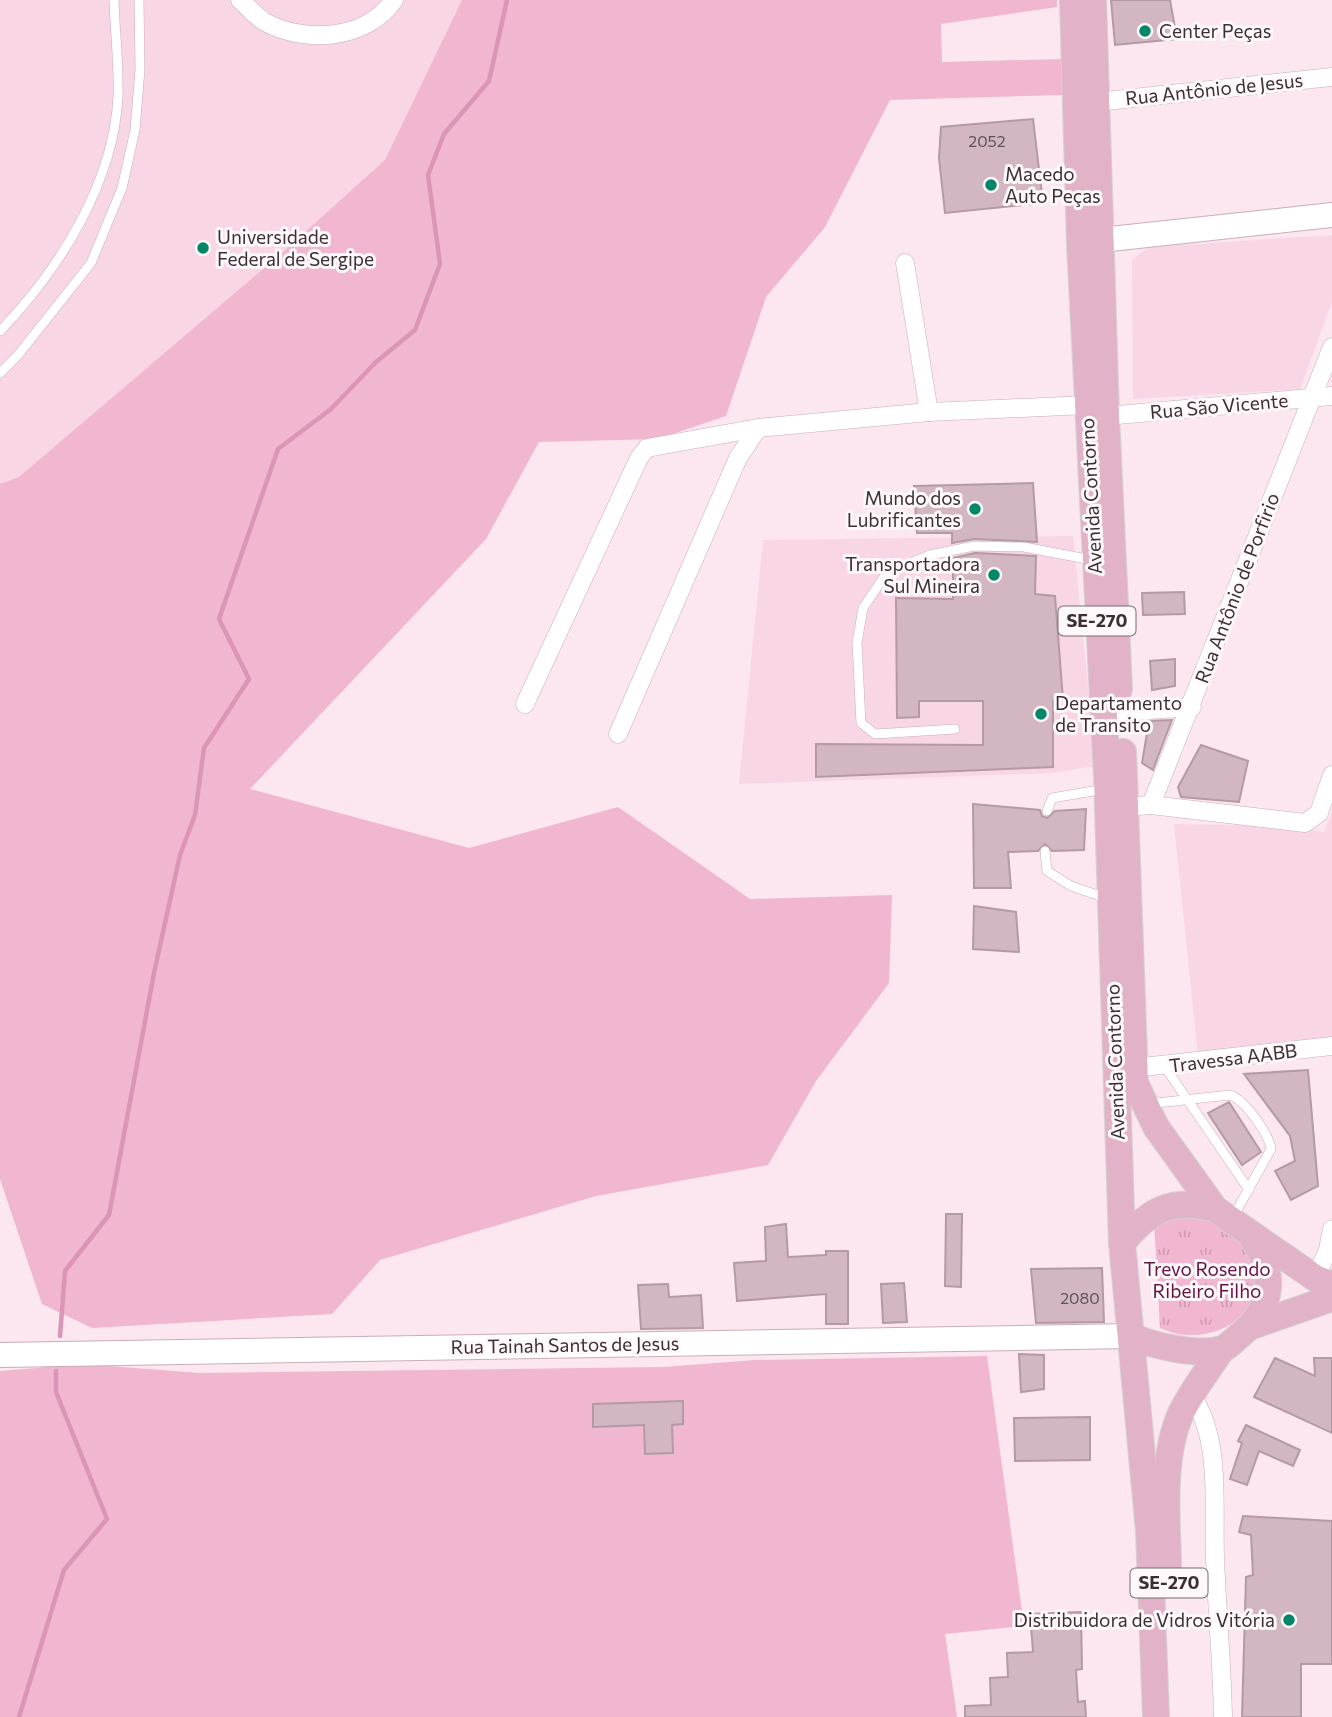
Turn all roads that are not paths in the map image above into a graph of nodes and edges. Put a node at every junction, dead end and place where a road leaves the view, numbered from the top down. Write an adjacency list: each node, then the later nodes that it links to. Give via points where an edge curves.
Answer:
1 (114, 0): 12 (lane, via 118,97 99,186 55,264)
2 (139, 0): 14 (lane, via 135,130 122,188 91,263)
3 (240, 0): 4 (street, via 264,21 296,34 331,36 364,25)
4 (394, 0)
5 (1073, 0): 17 (main road, Avenida Contorno / SE-270)
6 (1093, 0): 8 (main road, Avenida Contorno / SE-270)
7 (1332, 76): 8 (street, Rua Antônio de Jesus)
8 (1096, 102): 10 (main road, Avenida Contorno / SE-270)
9 (1332, 215): 10 (street)
10 (1101, 240): 17 (main road, Avenida Contorno / SE-270)
11 (905, 263): 18 (street)
12 (0, 331)
13 (1332, 347): 16 (street, Rua Antônio de Porfirio)
14 (0, 373)
15 (1332, 396): 16 (street, Rua São Vicente)
16 (1311, 397): 17 (street, Rua São Vicente); 22 (street, Rua Antônio de Porfirio)
17 (1097, 411): 18 (street, Rua São Vicente); 20 (main road, Avenida Contorno / SE-270); 23 (main road, Avenida Contorno / SE-270)
18 (929, 412): 19 (street, Rua São Vicente)
19 (758, 428): 21 (street, Rua São Vicente, via 659,444 643,451); 25 (street, via 738,458)
20 (1094, 561): 24 (lane, via 1024,547 974,546 930,555 886,574 863,608 857,643 861,723 875,734); 27 (main road, Avenida Contorno / SE-270)
21 (525, 704)
22 (1192, 707): 23 (street); 28 (street, Rua Antônio de Porfirio)
23 (1120, 712): 28 (main road, Avenida Contorno / SE-270)
24 (955, 729)
25 (618, 734)
26 (1332, 775): 28 (street, via 1319,813 1306,823)
27 (1107, 788): 29 (lane, via 1052,799); 31 (main road, Avenida Contorno / SE-270)
28 (1139, 806): 34 (main road, Avenida Contorno / SE-270)
29 (1046, 811)
30 (1045, 851): 31 (lane, via 1047,872)
31 (1110, 899): 39 (main road, Avenida Contorno / SE-270)
32 (1332, 1046): 33 (street, Travessa AABB)
33 (1165, 1067): 34 (street, Travessa AABB); 35 (lane)
34 (1138, 1085): 35 (lane); 37 (main road, SE-270, via 1175,1155)
35 (1186, 1099): 36 (lane); 36 (lane, via 1235,1097 1267,1138 1270,1154)
36 (1249, 1190): 37 (lane)
37 (1232, 1220): 39 (main road, via 1181,1204 1152,1212); 40 (main road); 41 (main road, SE-270, via 1266,1262 1269,1276 1268,1294)
38 (1332, 1229): 40 (street)
39 (1122, 1243): 42 (main road, SE-270)
40 (1326, 1287): 41 (main road)
41 (1252, 1326): 43 (main road, SE-270)
42 (1131, 1336): 43 (main road, via 1163,1347); 44 (street, Rua Tainah Santos de Jesus); 46 (main road, SE-270, via 1148,1518)
43 (1222, 1349): 45 (main road, SE-270)
44 (0, 1355)
45 (1191, 1395): 47 (main road, SE-270, via 1171,1449 1167,1499); 48 (street, via 1204,1417 1209,1439)
46 (1156, 1717)
47 (1172, 1717)
48 (1223, 1717)

